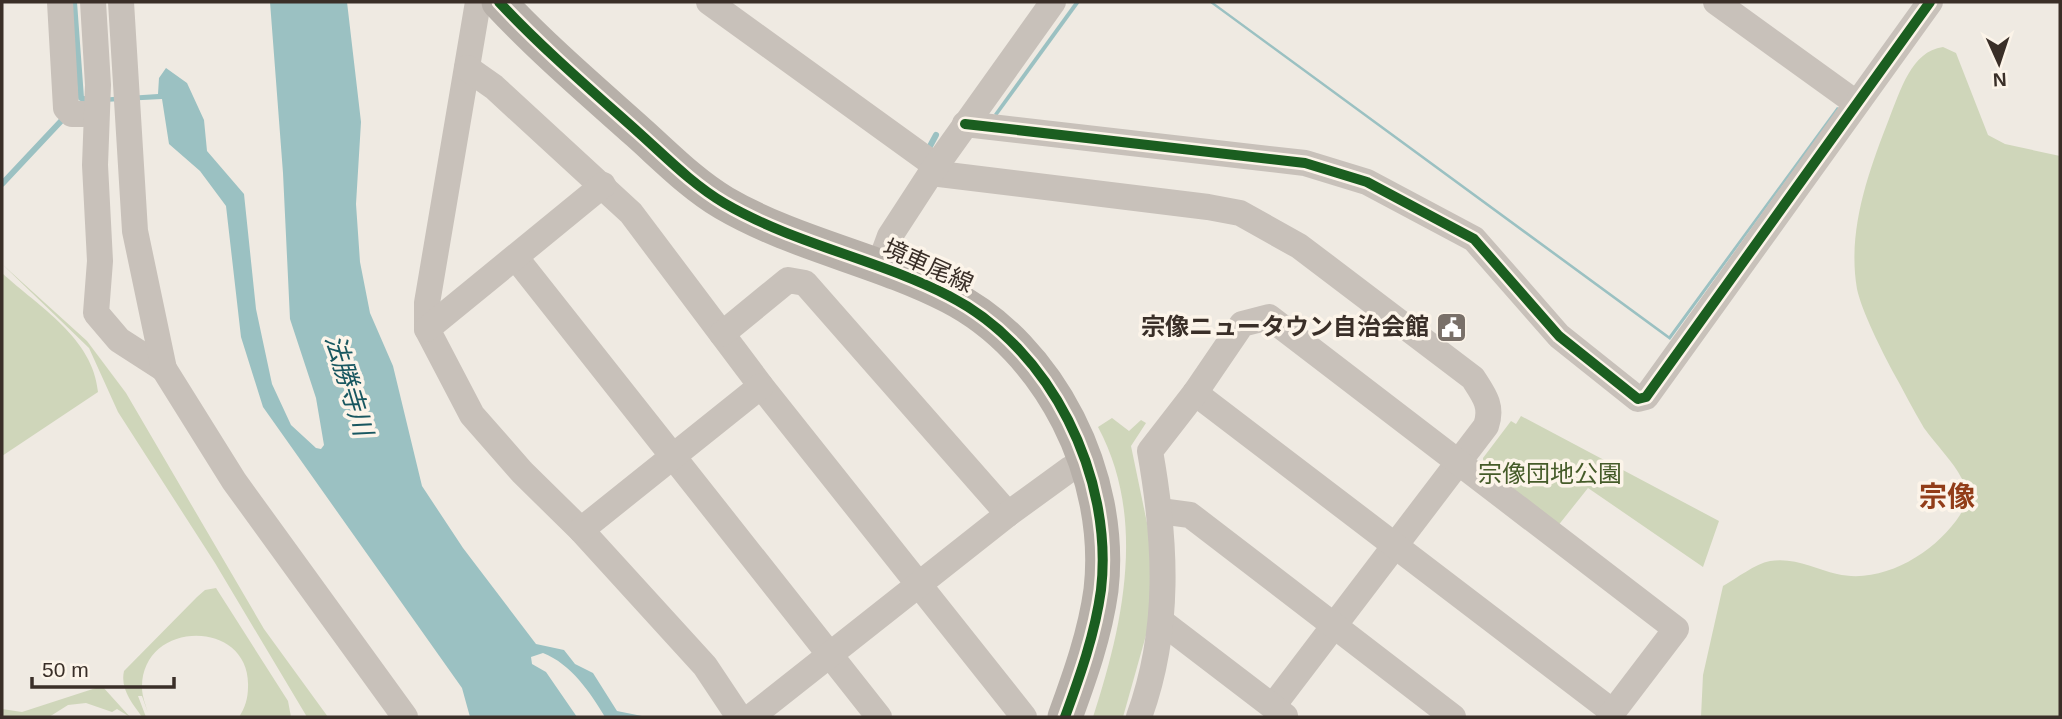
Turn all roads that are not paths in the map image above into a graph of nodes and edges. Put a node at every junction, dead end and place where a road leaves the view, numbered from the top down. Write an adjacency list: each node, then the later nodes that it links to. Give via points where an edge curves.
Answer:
1 (60, 2): 12 (street, via 66,108 72,114)
2 (93, 2): 12 (street)
3 (121, 2): 20 (street, via 135,231)
4 (478, 2): 10 (street)
5 (499, 2): 17 (main road, 境車尾線, via 708,192 764,223)
6 (709, 2): 14 (street)
7 (1053, 2): 13 (street)
8 (1716, 2): 11 (street)
9 (1930, 2): 11 (street)
10 (467, 68): 15 (street); 18 (street, via 427,303)
11 (1856, 103): 13 (street, via 1646,397 1638,399 1559,336 1474,239 1367,182 1305,163)
12 (93, 105): 20 (street, via 100,261 96,313 119,340)
13 (965, 124): 14 (street)
14 (933, 169): 17 (street, via 890,236); 25 (street, via 1209,207 1262,225 1298,246 1473,378 1490,413)
15 (603, 185): 16 (street); 19 (street, via 631,213)
16 (516, 258): 18 (street); 23 (street)
17 (879, 265): 24 (main road, 境車尾線, via 967,306 1015,344 1062,406)
18 (427, 329): 28 (street, via 472,415)
19 (722, 334): 21 (street); 27 (street, via 788,280 805,283)
20 (164, 369): 36 (street, via 234,481)
21 (761, 386): 23 (street); 30 (street)
22 (1195, 393): 25 (street, via 1242,324 1269,317); 26 (street, via 1150,451); 29 (street)
23 (672, 456): 28 (street); 33 (street)
24 (1085, 463): 27 (street); 41 (main road, 境車尾線, via 1098,514 1101,588 1084,665)
25 (1459, 464): 29 (street); 35 (street, via 1676,629)
26 (1160, 511): 31 (street); 32 (street, via 1191,515)
27 (1008, 514): 30 (street)
28 (580, 530): 37 (street, via 705,666)
29 (1396, 547): 32 (street); 35 (street)
30 (919, 584): 33 (street); 40 (street)
31 (1163, 622): 34 (street); 42 (street)
32 (1335, 626): 34 (street); 43 (street)
33 (831, 655): 38 (street); 39 (street)
34 (1280, 712)
35 (1611, 715)
36 (405, 717)
37 (739, 717)
38 (751, 717)
39 (879, 717)
40 (1024, 717)
41 (1065, 717)
42 (1139, 717)
43 (1453, 717)

